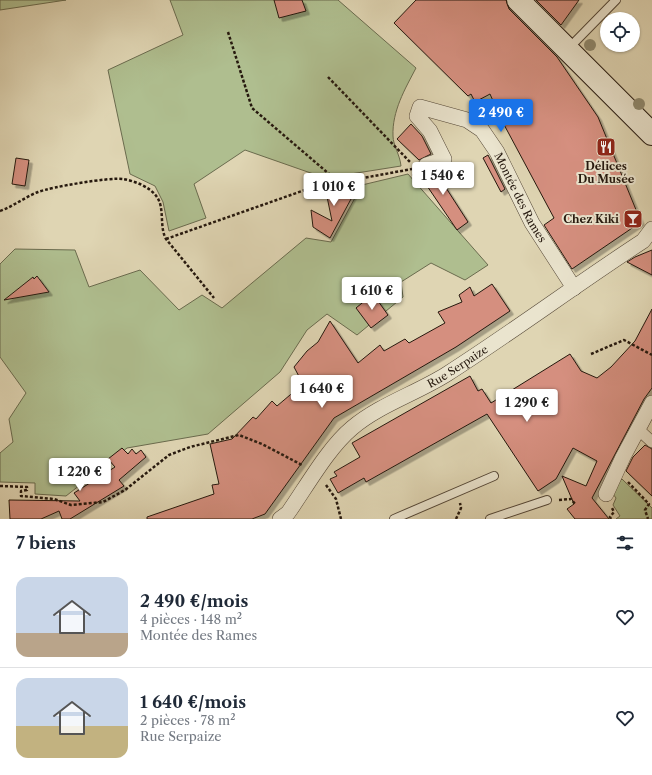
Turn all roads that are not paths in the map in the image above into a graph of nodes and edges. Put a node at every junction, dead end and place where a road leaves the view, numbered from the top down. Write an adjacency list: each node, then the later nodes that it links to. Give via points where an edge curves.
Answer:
1 (518, 0): 3 (main road)
2 (616, 0): 3 (lane)
3 (567, 50): 4 (main road)
4 (652, 134)
5 (426, 165): 7 (street, Montée des Rames, via 444,159 430,131 417,116 420,107 467,120 482,130 497,152 532,223)
6 (652, 229): 7 (street, Rue Serpaize, via 643,241)
7 (574, 288): 14 (street, Rue Serpaize, via 434,382 363,420 343,438)
8 (652, 403): 9 (street)
9 (638, 429): 10 (street); 12 (street, via 617,470)
10 (652, 442)
11 (494, 476): 15 (lane)
12 (608, 499)
13 (547, 500): 16 (lane)
14 (287, 517)
15 (394, 519)
16 (490, 519)

